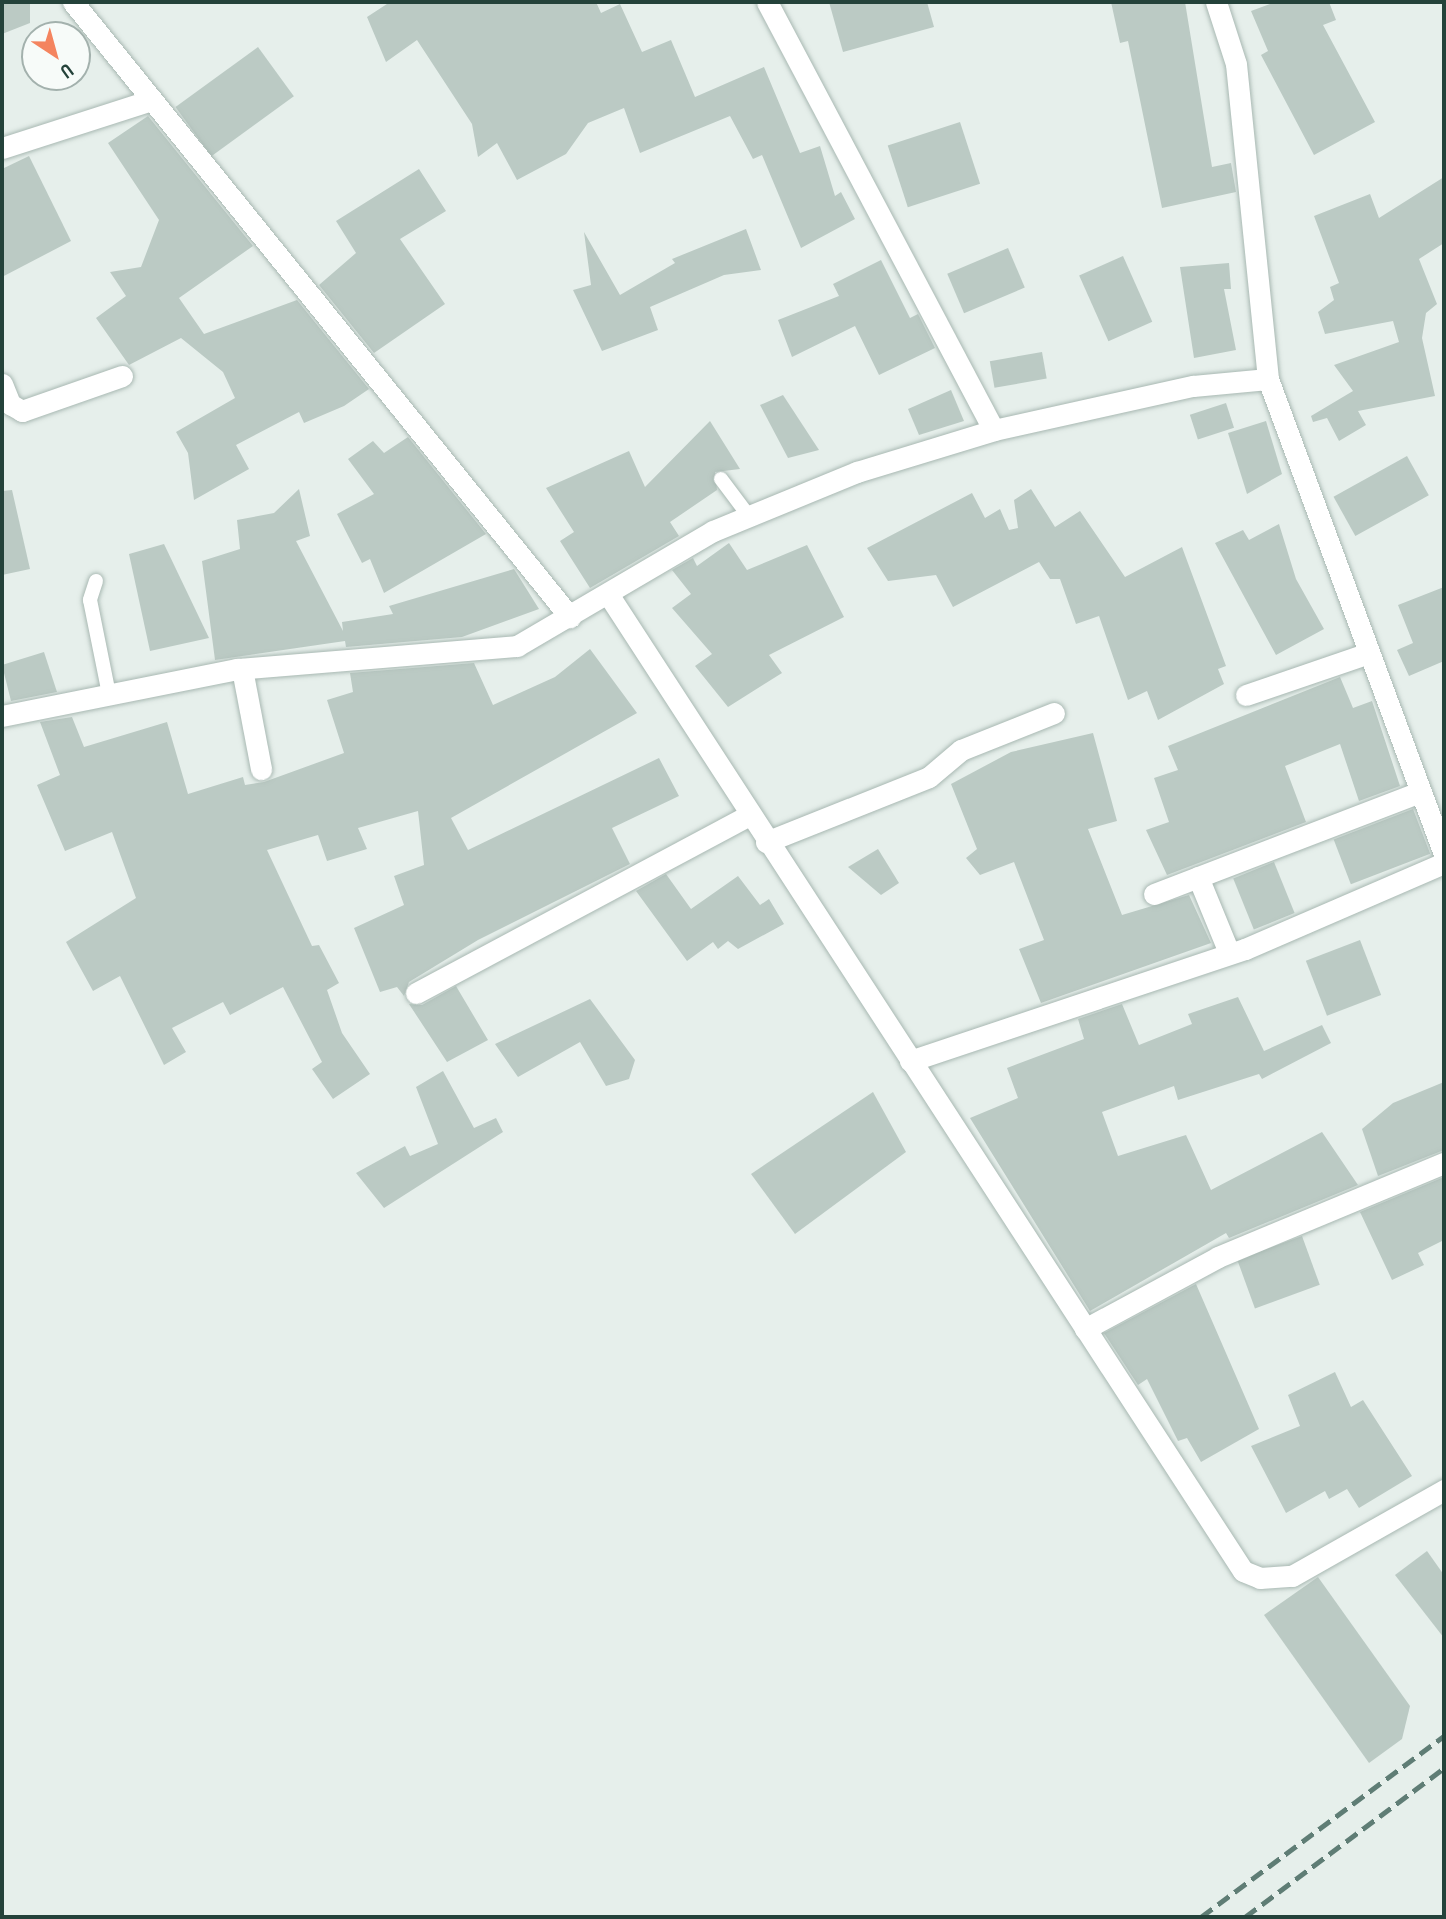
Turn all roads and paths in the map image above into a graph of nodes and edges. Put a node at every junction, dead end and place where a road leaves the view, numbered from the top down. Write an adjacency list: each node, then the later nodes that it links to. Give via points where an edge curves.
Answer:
1 (74, 2): 4 (street)
2 (767, 2): 9 (street)
3 (1216, 2): 7 (street, via 1236,64)
4 (148, 101): 5 (street); 14 (street)
5 (2, 148)
6 (122, 376): 8 (street, via 22,411 10,404)
7 (1268, 379): 9 (street, via 1193,386); 15 (street)
8 (2, 384)
9 (994, 430): 11 (street)
10 (721, 478): 11 (lane)
11 (748, 515): 13 (street)
12 (96, 581): 17 (lane, via 90,600)
13 (608, 594): 14 (street); 23 (street)
14 (570, 617): 16 (street, via 517,646)
15 (1366, 654): 18 (street); 22 (street)
16 (242, 669): 17 (street); 21 (street)
17 (109, 694): 20 (street)
18 (1246, 695)
19 (1054, 713): 24 (street, via 961,750 929,778)
20 (2, 716)
21 (261, 769)
22 (1420, 792): 25 (street); 27 (street)
23 (749, 815): 24 (street); 30 (street)
24 (766, 842): 31 (street)
25 (1444, 854)
26 (1444, 863): 29 (street, via 1245,949)
27 (1198, 877): 28 (street); 29 (street)
28 (1154, 894)
29 (1228, 950): 31 (street)
30 (416, 993)
31 (910, 1061): 33 (street)
32 (1444, 1163): 33 (street, via 1186,1271)
33 (1085, 1329): 34 (street, via 1243,1571 1260,1578 1292,1576)
34 (1444, 1490)

